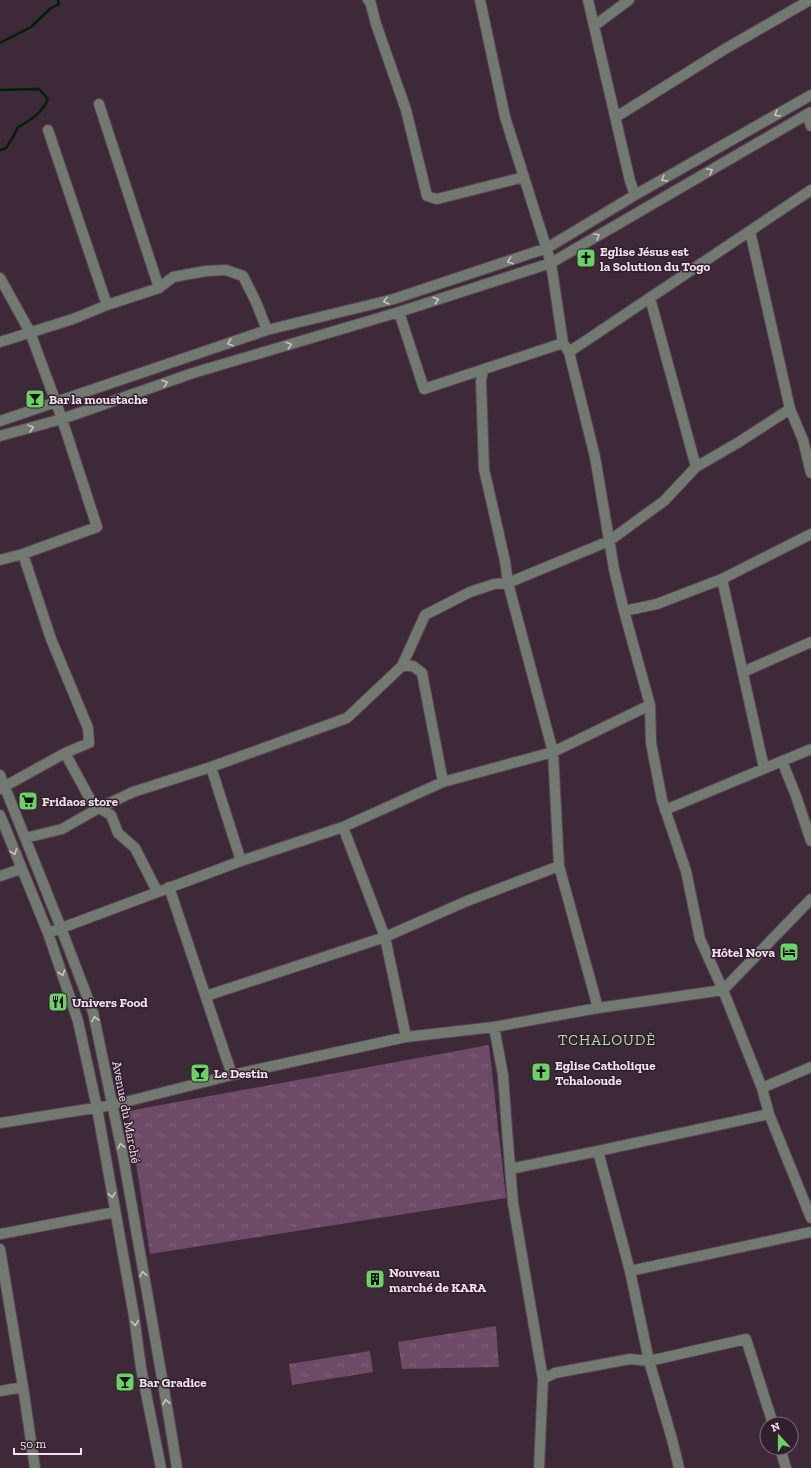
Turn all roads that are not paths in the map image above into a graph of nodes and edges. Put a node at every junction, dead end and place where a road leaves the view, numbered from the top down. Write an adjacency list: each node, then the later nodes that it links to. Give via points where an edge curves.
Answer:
1 (372, 0): 13 (street, via 376,24 406,110 427,196 437,199)
2 (480, 0): 13 (street, via 505,117)
3 (588, 0): 6 (street)
4 (629, 0): 6 (street)
5 (810, 0): 10 (street)
6 (594, 26): 10 (street)
7 (811, 95): 15 (street, one-way to 15)
8 (99, 104): 20 (street)
9 (809, 113): 11 (street); 18 (street, one-way to 9)
10 (616, 117): 15 (street)
11 (811, 126)
12 (48, 130): 22 (street)
13 (524, 177): 17 (street)
14 (811, 190): 16 (street)
15 (635, 195): 17 (street)
16 (750, 231): 21 (street); 30 (street)
17 (547, 248): 18 (street); 24 (street, one-way to 24, via 394,299)
18 (551, 263): 23 (street, one-way to 18); 27 (street)
19 (0, 278): 25 (street)
20 (159, 288): 22 (street); 24 (street, via 173,277 206,271 226,270 243,276)
21 (650, 298): 27 (street); 35 (street)
22 (107, 305): 25 (street)
23 (399, 312): 28 (street, via 424,389); 31 (street, one-way to 23, via 193,373)
24 (267, 330): 29 (street, one-way to 29)
25 (30, 332): 26 (street); 29 (street)
26 (0, 342)
27 (566, 348): 28 (street); 38 (street, via 595,457)
28 (483, 370): 42 (street, via 481,381 484,469)
29 (56, 403): 31 (street); 32 (street)
30 (790, 409): 34 (street); 35 (street)
31 (62, 420): 33 (street, one-way to 31); 39 (street, via 97,527)
32 (0, 421)
33 (0, 436)
34 (807, 438): 36 (street)
35 (696, 467): 38 (street, via 664,501)
36 (811, 473)
37 (811, 534): 41 (street)
38 (609, 541): 42 (street); 43 (street)
39 (23, 554): 40 (street); 50 (street, via 51,639 88,728 89,742)
40 (0, 560)
41 (722, 579): 43 (street, via 657,604); 46 (street)
42 (508, 583): 45 (street, via 494,584 470,592 426,615); 49 (street)
43 (624, 611): 47 (street)
44 (811, 642): 46 (street)
45 (402, 666): 52 (street, via 347,718); 55 (street, via 413,666 422,673)
46 (743, 672): 53 (street)
47 (650, 705): 49 (street); 58 (street, via 651,743)
48 (811, 749): 51 (street)
49 (553, 752): 55 (street); 64 (street)
50 (65, 753): 56 (street); 57 (street, via 90,799)
51 (782, 761): 53 (street); 62 (street)
52 (211, 766): 57 (street, via 133,792); 63 (street)
53 (764, 768): 58 (street)
54 (0, 775): 56 (street, Avenue du Marché)
55 (443, 782): 60 (street)
56 (2, 788): 61 (street, Avenue du Marché)
57 (99, 808): 61 (street, via 62,829); 68 (street, via 111,815 118,833 135,848)
58 (665, 810): 73 (street, via 686,871 700,939)
59 (0, 816): 65 (street, one-way to 65)
60 (343, 827): 63 (street); 72 (street)
61 (25, 838): 70 (street, Avenue du Marché)
62 (811, 842)
63 (241, 861): 67 (street)
64 (559, 866): 72 (street, via 467,901); 75 (street)
65 (21, 868): 66 (street); 71 (street)
66 (0, 876)
67 (169, 887): 68 (street); 74 (street)
68 (157, 891): 70 (street)
69 (811, 900): 73 (street)
70 (62, 928): 71 (street); 81 (street, Avenue du Marché, one-way to 70, via 93,1012)
71 (48, 933): 82 (street, one-way to 82, via 78,1021)
72 (385, 937): 74 (street); 77 (street)
73 (723, 990): 75 (street); 80 (street)
74 (206, 996): 79 (street)
75 (598, 1008): 76 (street)
76 (494, 1027): 77 (street); 86 (street, via 504,1075)
77 (406, 1037): 79 (street)
78 (811, 1067): 80 (street)
79 (232, 1075): 81 (street)
80 (762, 1088): 83 (street)
81 (113, 1105): 82 (street); 98 (street, Avenue du Marché, one-way to 81)
82 (97, 1108): 84 (street); 87 (street, one-way to 87)
83 (769, 1114): 85 (street); 88 (street)
84 (0, 1123)
85 (598, 1151): 86 (street); 92 (street)
86 (510, 1169): 94 (street, via 513,1203)
87 (114, 1212): 90 (street); 99 (street, one-way to 99)
88 (811, 1218)
89 (811, 1232): 92 (street)
90 (0, 1234)
91 (0, 1249): 95 (street)
92 (630, 1270): 93 (street)
93 (649, 1361): 94 (street, via 615,1361 555,1373); 97 (street, via 746,1339); 105 (street)
94 (543, 1380): 104 (street)
95 (23, 1387): 96 (street); 101 (street)
96 (0, 1391)
97 (770, 1416)
98 (169, 1418): 99 (street); 103 (street, Avenue du Marché)
99 (152, 1420): 102 (street)
100 (782, 1456): 106 (street)
101 (35, 1468)
102 (161, 1468)
103 (177, 1468)
104 (539, 1468)
105 (679, 1468)
106 (786, 1468)

